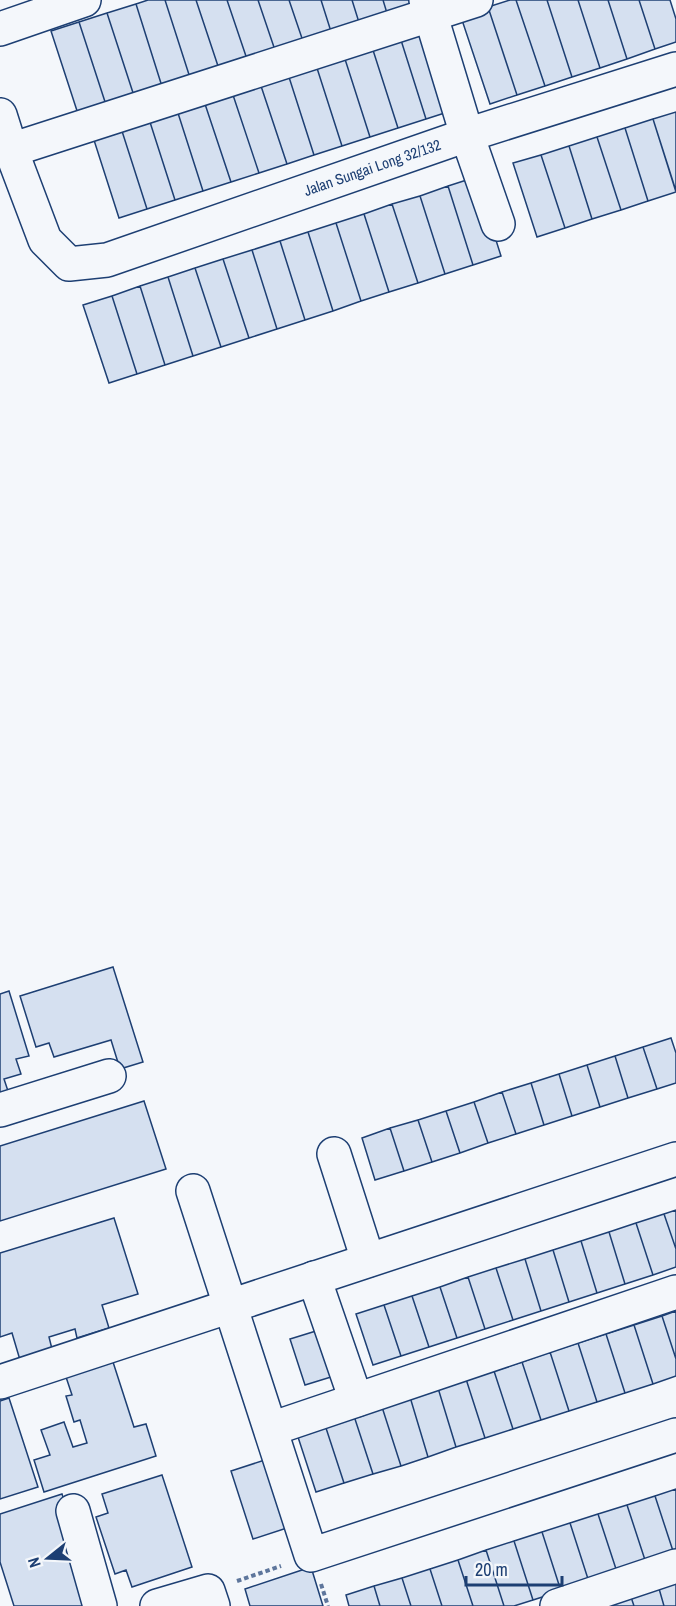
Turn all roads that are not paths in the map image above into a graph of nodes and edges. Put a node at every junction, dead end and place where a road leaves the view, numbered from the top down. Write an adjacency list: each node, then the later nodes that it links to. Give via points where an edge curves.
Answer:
1 (84, 0): 4 (street)
2 (476, 0): 3 (street)
3 (428, 8): 7 (street); 8 (street)
4 (0, 28)
5 (676, 69): 7 (street, Jalan Sungai Long 32/132)
6 (0, 115): 8 (street)
7 (468, 135): 8 (street, Jalan Sungai Long 32/132, via 107,260 69,264 45,240); 9 (street)
8 (11, 150)
9 (498, 224)
10 (109, 1076): 11 (street)
11 (0, 1110)
12 (334, 1154): 15 (street)
13 (676, 1159): 15 (street)
14 (193, 1191): 18 (street)
15 (368, 1260): 16 (street)
16 (314, 1278): 18 (street); 20 (street)
17 (676, 1292): 20 (street)
18 (231, 1306): 19 (street); 21 (street)
19 (0, 1382)
20 (356, 1400): 21 (street)
21 (271, 1429): 22 (street, via 311,1555)
22 (676, 1435)
23 (73, 1511): 26 (street)
24 (676, 1566): 28 (street)
25 (211, 1598): 27 (street)
26 (100, 1606)
27 (157, 1606)
28 (557, 1606)

